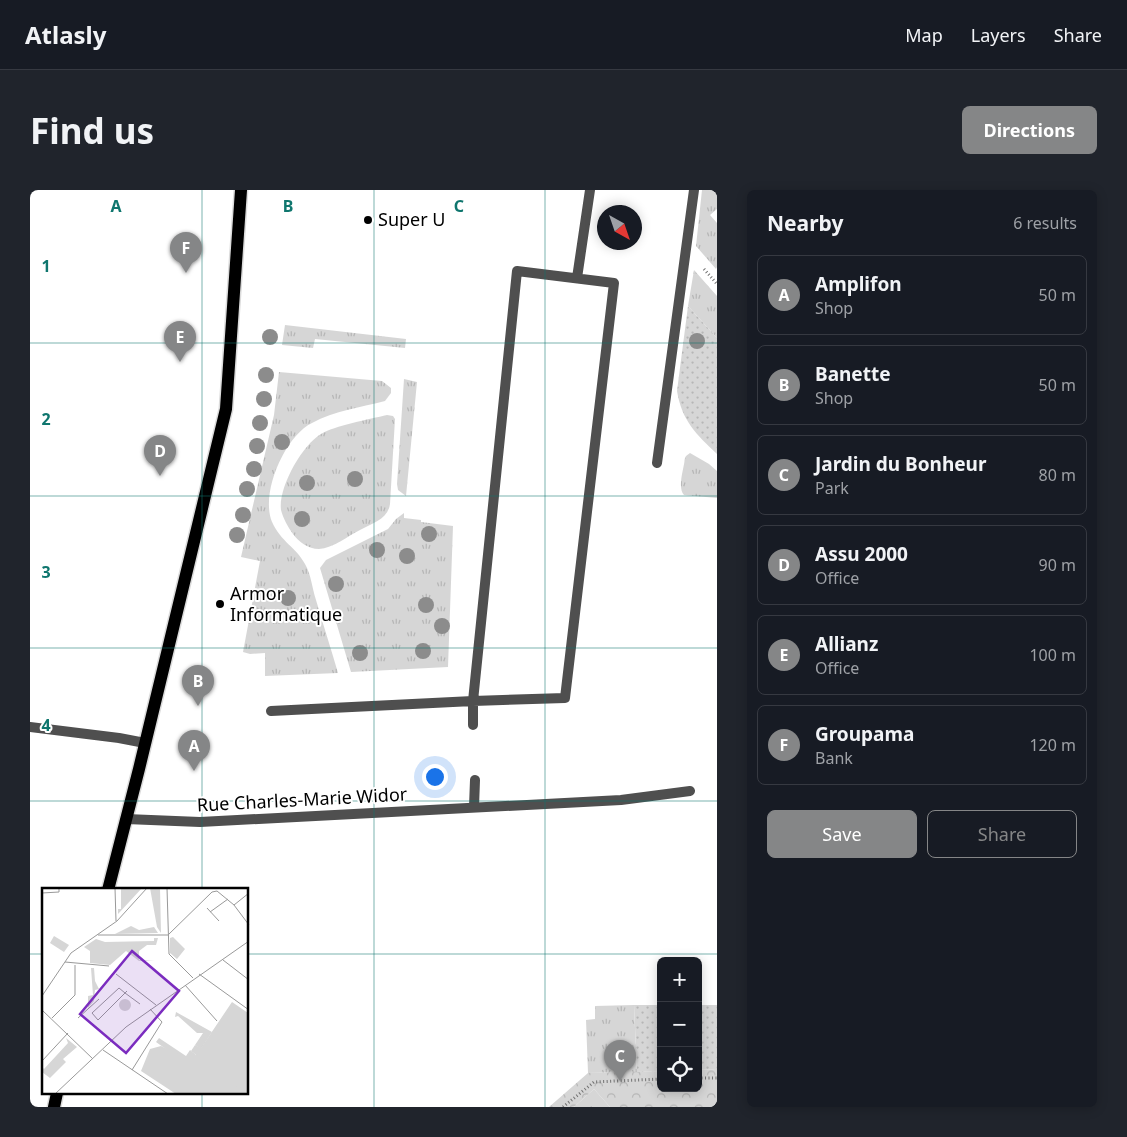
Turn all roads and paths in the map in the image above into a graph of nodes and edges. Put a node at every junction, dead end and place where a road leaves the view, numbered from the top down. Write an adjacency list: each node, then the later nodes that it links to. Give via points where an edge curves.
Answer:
1 (241, 190): 10 (main road, via 226,409)
2 (590, 190): 4 (street)
3 (694, 190): 5 (street)
4 (577, 278): 6 (street, via 517,271); 6 (street, via 614,283 565,698)
5 (657, 462)
6 (472, 701): 7 (street); 8 (street)
7 (272, 711)
8 (473, 725)
9 (30, 727): 10 (street)
10 (145, 744): 14 (main road)
11 (475, 780): 13 (street)
12 (690, 791): 13 (street, Rue Charles-Marie Widor, via 621,800)
13 (474, 807): 14 (street, Rue Charles-Marie Widor, via 200,822)
14 (126, 819): 15 (main road)
15 (109, 888)
16 (702, 1078): 17 (path)
17 (717, 1078)
18 (657, 1079): 21 (path, via 594,1082)
19 (58, 1094): 20 (main road)
20 (54, 1107)
21 (562, 1107)

